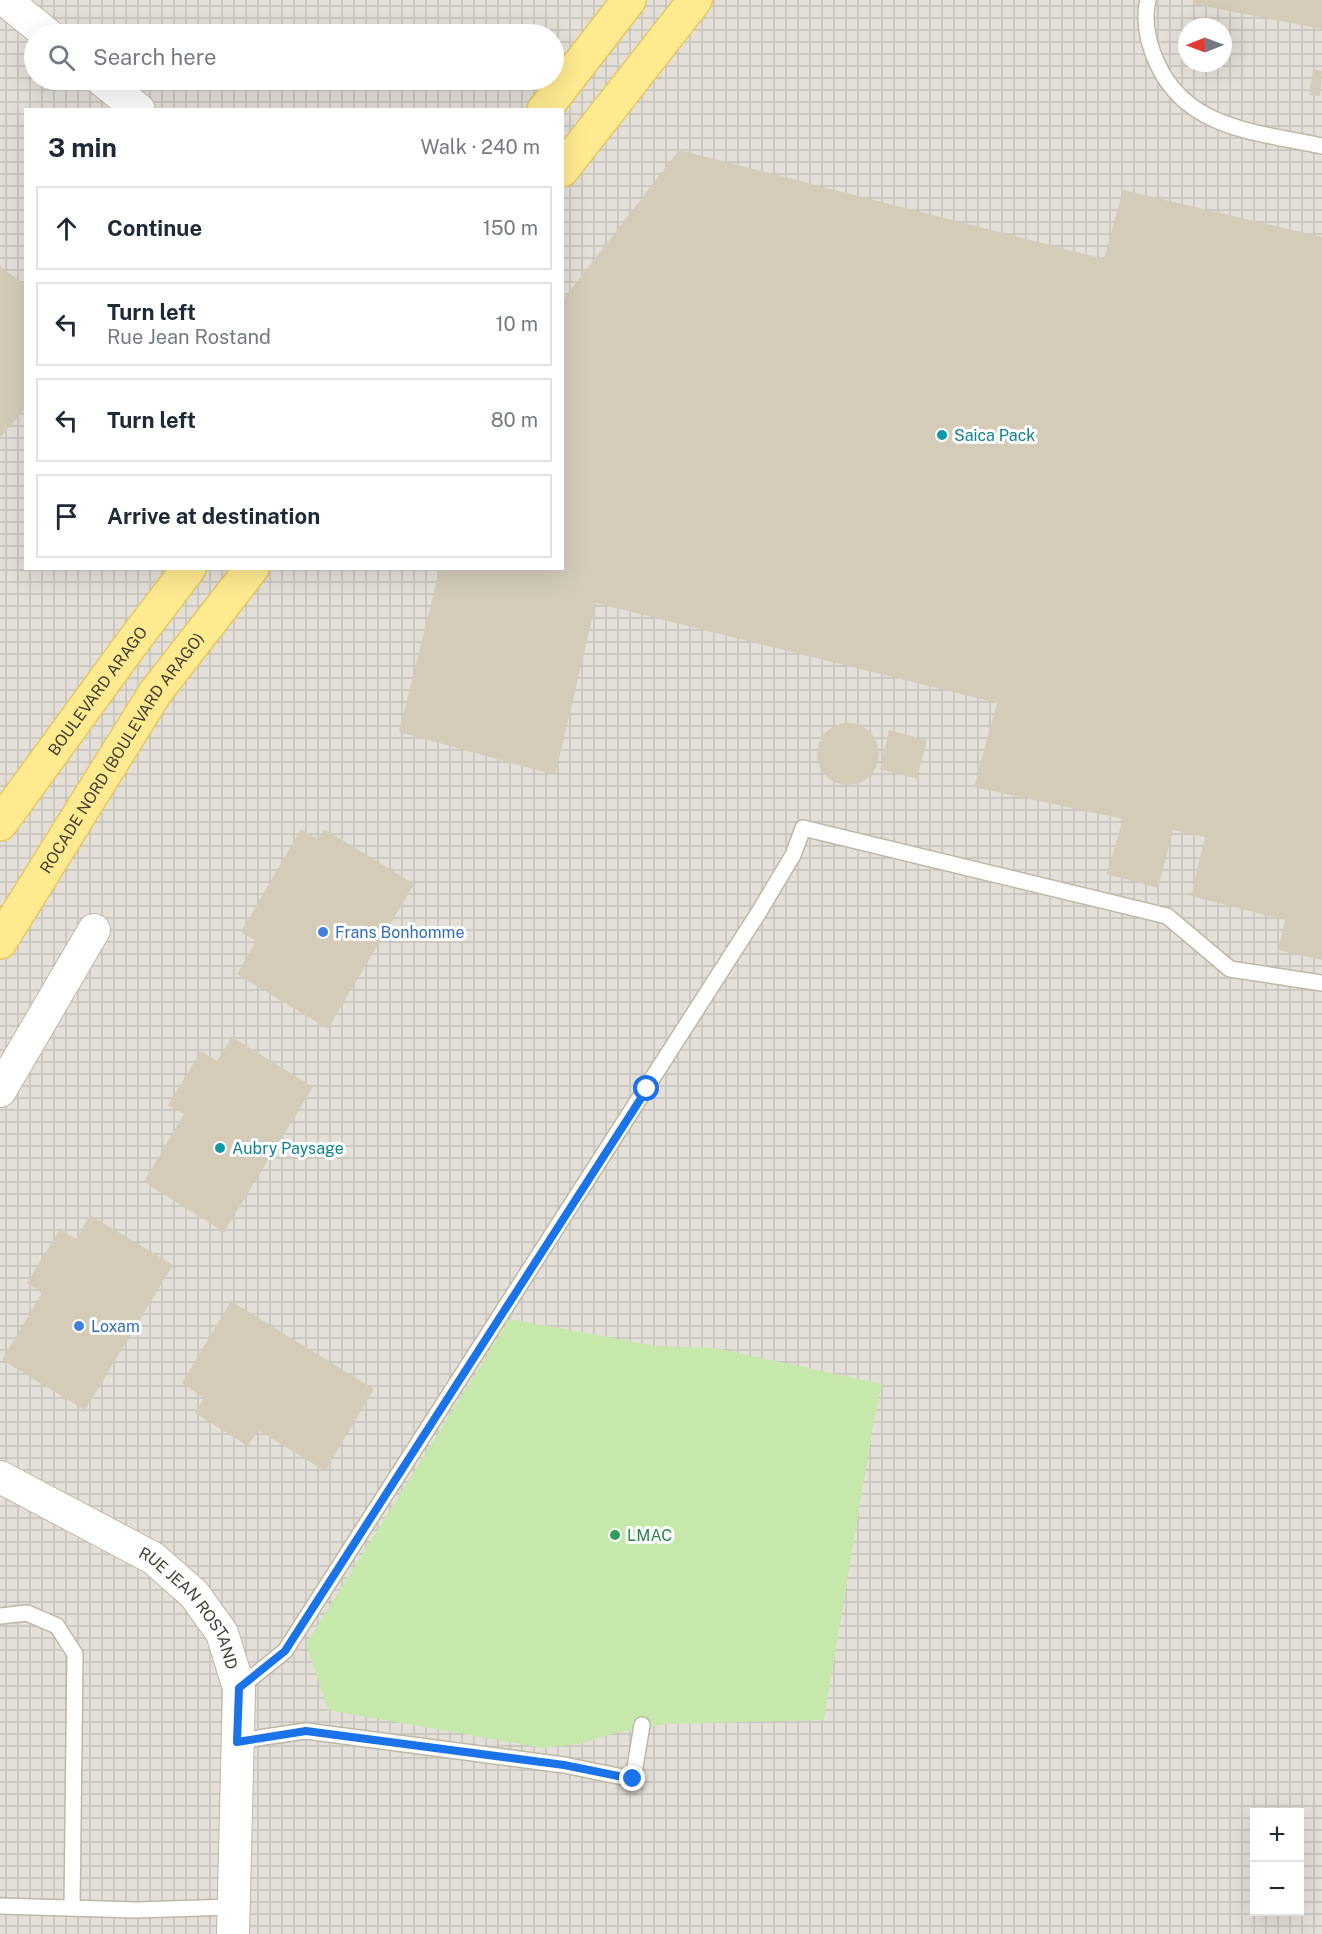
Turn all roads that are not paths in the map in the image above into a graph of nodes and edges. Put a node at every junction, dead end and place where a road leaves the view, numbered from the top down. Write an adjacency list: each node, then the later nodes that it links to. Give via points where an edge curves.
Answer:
1 (5, 0): 5 (street)
2 (629, 0): 6 (main road)
3 (695, 0): 12 (main road)
4 (1148, 0): 11 (lane, via 1148,44 1163,76 1191,108 1225,125)
5 (35, 24)
6 (564, 84)
7 (114, 90): 9 (street)
8 (559, 90): 10 (main road)
9 (137, 108)
10 (546, 108)
11 (1322, 146)
12 (564, 167)
13 (187, 570): 15 (main road, BOULEVARD ARAGO)
14 (250, 570): 17 (main road, ROCADE NORD (BOULEVARD ARAGO), via 155,693)
15 (3, 821)
16 (94, 930): 19 (street)
17 (0, 942)
18 (1322, 983): 22 (lane, via 1230,969 1167,916 803,828 793,855 759,912 285,1651)
19 (0, 1090)
20 (0, 1477): 22 (street, RUE JEAN ROSTAND, via 153,1558 194,1594 222,1633)
21 (0, 1616): 26 (lane, via 27,1613 57,1626 75,1654)
22 (239, 1688): 24 (street, RUE JEAN ROSTAND)
23 (642, 1725): 24 (lane, via 633,1779 564,1765 306,1731)
24 (237, 1742): 27 (street, RUE JEAN ROSTAND)
25 (0, 1906): 26 (lane)
26 (72, 1908): 27 (lane, via 136,1910)
27 (233, 1921)

